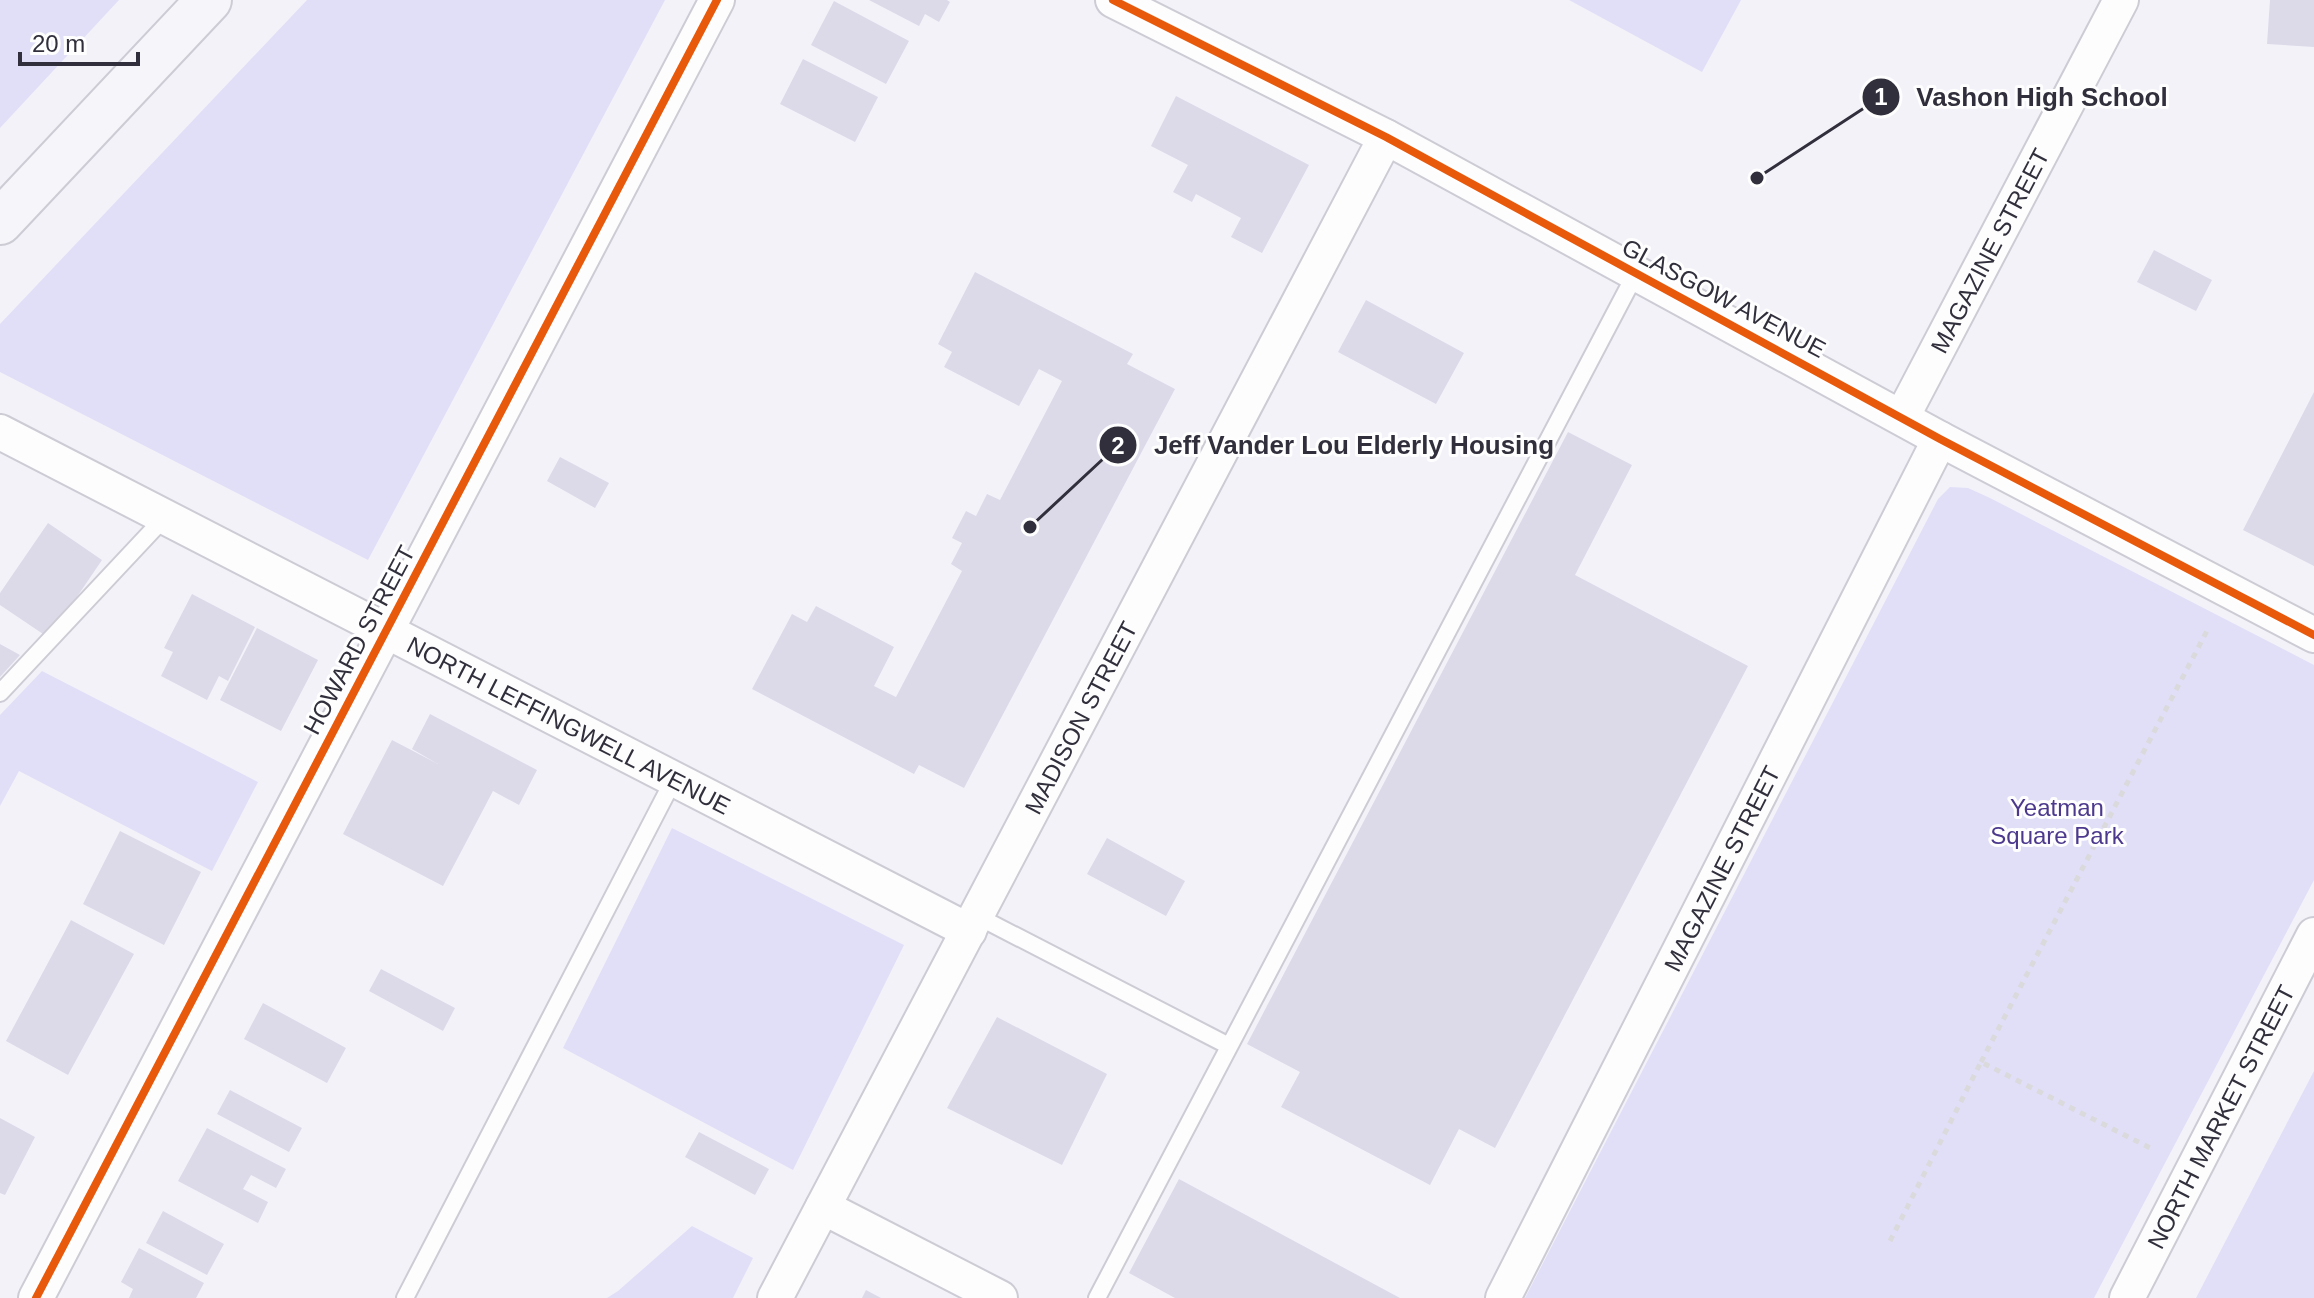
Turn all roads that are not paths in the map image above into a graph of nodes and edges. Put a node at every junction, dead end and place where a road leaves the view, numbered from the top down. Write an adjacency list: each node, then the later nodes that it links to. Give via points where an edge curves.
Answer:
1 (209, 0): 6 (main road)
2 (717, 0): 12 (street, HOWARD STREET)
3 (1113, 0): 5 (street, GLASGOW AVENUE)
4 (2121, 0): 8 (street, MAGAZINE STREET)
5 (1386, 137): 7 (street, GLASGOW AVENUE); 16 (street, MADISON STREET)
6 (0, 222)
7 (1636, 273): 8 (street, GLASGOW AVENUE); 18 (lane)
8 (1902, 417): 10 (street, GLASGOW AVENUE)
9 (0, 432): 11 (street, NORTH LEFFINGWELL AVENUE)
10 (1940, 439): 13 (street, GLASGOW AVENUE); 25 (street, MAGAZINE STREET)
11 (165, 517): 12 (street, NORTH LEFFINGWELL AVENUE); 14 (lane)
12 (386, 631): 15 (street, NORTH LEFFINGWELL AVENUE); 20 (street, HOWARD STREET)
13 (2314, 635)
14 (0, 693)
15 (674, 779): 16 (street, NORTH LEFFINGWELL AVENUE); 21 (lane)
16 (973, 923): 18 (lane); 19 (street, MADISON STREET)
17 (2314, 935): 26 (street, NORTH MARKET STREET)
18 (1229, 1046): 24 (lane)
19 (823, 1207): 22 (street, MADISON STREET); 23 (street)
20 (36, 1298)
21 (405, 1298)
22 (775, 1298)
23 (1000, 1298)
24 (1097, 1298)
25 (1503, 1298)
26 (2127, 1298)

